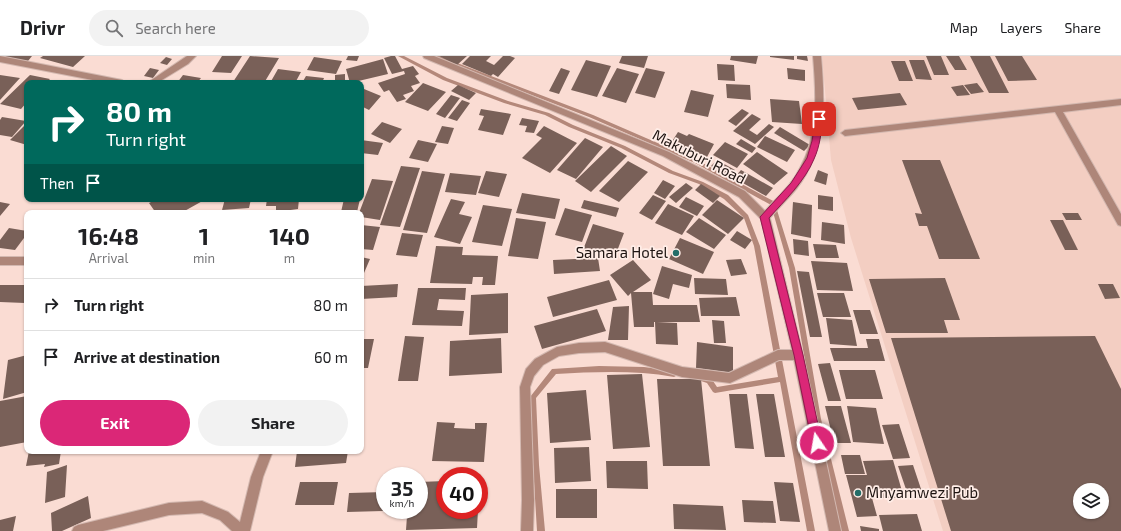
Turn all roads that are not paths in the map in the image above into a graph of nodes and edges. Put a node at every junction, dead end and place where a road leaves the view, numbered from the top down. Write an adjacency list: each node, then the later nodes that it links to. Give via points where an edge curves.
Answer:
1 (192, 56): 6 (street)
2 (426, 56): 10 (street, Makuburi Road, via 666,154 742,194)
3 (817, 56): 10 (street, via 820,108 816,141 810,159 794,185)
4 (0, 59): 5 (street)
5 (107, 80)
6 (156, 80)
7 (1121, 102): 8 (street)
8 (1057, 109): 9 (street); 11 (street)
9 (845, 132)
10 (764, 217): 14 (street, Makuburi Road)
11 (1121, 222)
12 (24, 261): 13 (street)
13 (0, 262)
14 (798, 355): 19 (street, via 778,355 730,378 682,372 605,347 557,352 538,362 530,373 525,387); 20 (street, Makuburi Road)
15 (266, 454): 18 (street, via 257,477)
16 (78, 531): 17 (street, via 169,509 202,506 224,516)
17 (241, 531)
18 (244, 531)
19 (527, 531)
20 (835, 531)

